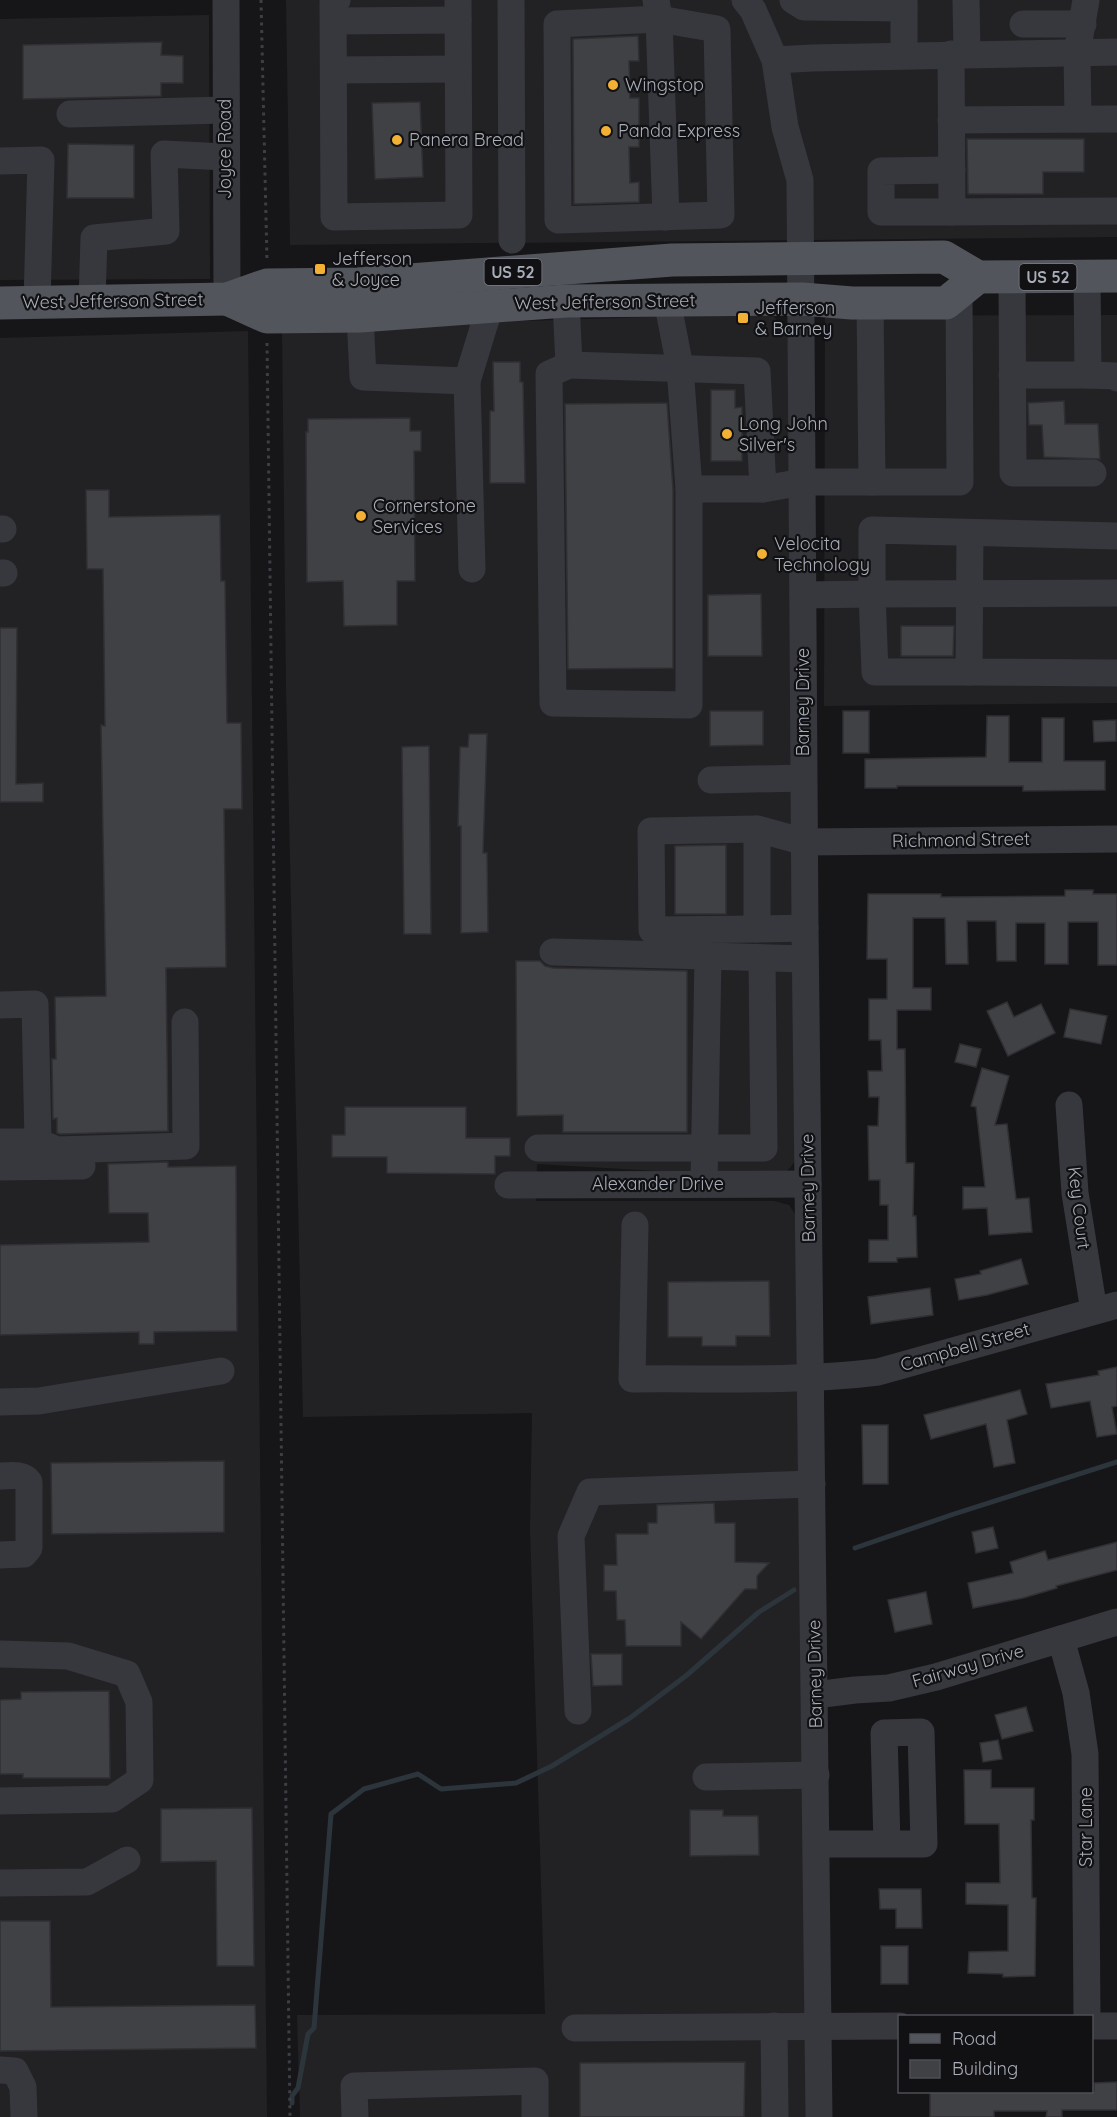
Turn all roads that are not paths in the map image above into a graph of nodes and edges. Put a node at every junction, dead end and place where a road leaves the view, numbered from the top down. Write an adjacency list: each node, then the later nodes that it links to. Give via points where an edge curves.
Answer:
1 (226, 0): 20 (street, Joyce Road)
2 (511, 0): 31 (street)
3 (745, 0): 17 (street, Barney Drive)
4 (793, 0): 6 (street, via 804,7)
5 (966, 0): 15 (street)
6 (904, 4): 16 (street)
7 (335, 10): 8 (street); 19 (street)
8 (458, 10): 18 (street)
9 (658, 10): 30 (street); 30 (street, via 717,29 721,215); 30 (street, via 556,24 558,220)
10 (1022, 12): 11 (street); 14 (street)
11 (1084, 12): 12 (street)
12 (1077, 52): 13 (street); 14 (street); 22 (street)
13 (1117, 52)
14 (1024, 53): 15 (street)
15 (959, 54): 16 (street); 24 (street)
16 (904, 56): 17 (street)
17 (775, 60): 32 (street, Barney Drive, via 785,127 800,180)
18 (458, 69): 19 (street); 19 (street, via 459,215 334,217)
19 (334, 70)
20 (225, 110): 21 (street); 25 (street, Joyce Road)
21 (70, 114)
22 (1078, 119): 23 (street); 24 (street)
23 (1117, 119)
24 (951, 120): 27 (street)
25 (225, 157): 38 (street, Joyce Road); 41 (street, via 164,154 166,231 94,238)
26 (0, 161): 43 (street, via 41,160)
27 (952, 170): 29 (street); 29 (street, via 881,171 881,213)
28 (1117, 211): 29 (street)
29 (952, 212)
30 (666, 217)
31 (512, 240): 33 (street); 37 (street)
32 (801, 259): 33 (main road, West Jefferson Street / US 52, via 672,260); 36 (main road, West Jefferson Street / US 52, via 944,257); 39 (street, Barney Drive)
33 (542, 270): 37 (main road, West Jefferson Street / US 52)
34 (1012, 277): 35 (main road, West Jefferson Street / US 52); 36 (main road, West Jefferson Street / US 52); 49 (street)
35 (1102, 277): 50 (street)
36 (968, 285): 44 (main road, West Jefferson Street / US 52, via 946,303); 55 (street, via 960,482)
37 (489, 290): 38 (main road, West Jefferson Street / US 52, via 358,284 267,285); 42 (main road, West Jefferson Street / US 52); 46 (main road, West Jefferson Street / US 52); 52 (street)
38 (227, 299): 41 (main road, West Jefferson Street / US 52); 46 (main road, West Jefferson Street / US 52, via 267,317)
39 (802, 299): 40 (main road, West Jefferson Street / US 52); 44 (main road, West Jefferson Street / US 52); 54 (street, Barney Drive)
40 (667, 300): 42 (main road, West Jefferson Street / US 52); 48 (street)
41 (92, 301): 43 (main road, West Jefferson Street / US 52)
42 (566, 301): 47 (street)
43 (37, 302): 45 (main road, West Jefferson Street / US 52)
44 (870, 302): 55 (street)
45 (0, 303)
46 (360, 316): 52 (street, via 363,377)
47 (569, 365): 48 (street); 56 (street, via 549,374 553,703 689,705)
48 (680, 367): 56 (street); 57 (street, via 757,370)
49 (1012, 375): 50 (street); 53 (street, via 1013,473)
50 (1088, 375): 51 (street)
51 (1117, 378)
52 (467, 381): 60 (street)
53 (1093, 473)
54 (803, 482): 55 (street); 57 (street); 64 (street, Barney Drive)
55 (872, 482)
56 (689, 489): 57 (street)
57 (763, 489)
58 (970, 533): 59 (street); 61 (street, via 872,530); 62 (street)
59 (1117, 536)
60 (472, 569)
61 (872, 594): 62 (street); 64 (street); 65 (street, via 875,672)
62 (969, 594): 63 (street); 65 (street)
63 (1117, 594)
64 (803, 595): 67 (street, Barney Drive)
65 (969, 672): 66 (street)
66 (1117, 673)
67 (803, 778): 68 (street); 71 (street, Barney Drive)
68 (711, 780)
69 (757, 829): 71 (street, Richmond Street); 73 (street); 73 (street, Richmond Street, via 651,831 652,930)
70 (1117, 838): 71 (street, Richmond Street)
71 (805, 842): 72 (street, Barney Drive)
72 (805, 928): 73 (street); 77 (street, Barney Drive)
73 (758, 929)
74 (553, 952): 75 (street)
75 (708, 956): 76 (street); 84 (street)
76 (762, 958): 77 (street); 84 (street, via 764,1148)
77 (805, 959): 88 (street, Barney Drive)
78 (0, 1005): 82 (street, via 35,1004)
79 (185, 1023): 82 (street, via 186,1146 57,1150)
80 (1069, 1105): 91 (street, Key Court, via 1075,1193)
81 (0, 1142): 82 (street)
82 (38, 1142)
83 (538, 1148): 84 (street)
84 (704, 1149): 87 (street)
85 (82, 1166): 86 (street)
86 (0, 1167)
87 (704, 1184): 88 (street, Alexander Drive); 89 (street, Alexander Drive)
88 (808, 1184): 93 (street, Barney Drive)
89 (508, 1185)
90 (635, 1225): 93 (street, Campbell Street, via 633,1378)
91 (1105, 1308): 93 (street, Campbell Street, via 878,1372)
92 (221, 1371): 94 (street, via 39,1401)
93 (811, 1376): 96 (street, Barney Drive)
94 (0, 1402)
95 (0, 1476): 97 (street, via 22,1476 29,1482 29,1548 24,1554)
96 (812, 1484): 101 (street, Barney Drive); 102 (street, via 590,1492 571,1536)
97 (0, 1555)
98 (1117, 1622): 99 (street, Fairway Drive)
99 (1061, 1639): 101 (street, Fairway Drive, via 890,1688); 110 (street, Star Lane, via 1076,1693 1085,1754)
100 (0, 1654): 105 (street, via 68,1656 127,1674 139,1702 140,1769 140,1780 112,1799)
101 (815, 1695): 103 (street, Barney Drive)
102 (578, 1711)
103 (816, 1775): 104 (street); 106 (street, Barney Drive)
104 (706, 1777)
105 (0, 1801)
106 (817, 1844): 107 (street); 112 (street, Barney Drive)
107 (886, 1844)
108 (127, 1860): 109 (street, via 87,1882)
109 (0, 1882)
110 (1087, 2015)
111 (774, 2026): 112 (street); 116 (street); 121 (street)
112 (819, 2026): 113 (street); 122 (street, Barney Drive)
113 (898, 2026)
114 (1093, 2026): 115 (street)
115 (1117, 2026)
116 (575, 2028)
117 (0, 2070): 118 (street, via 15,2071 23,2086)
118 (24, 2117)
119 (355, 2117): 120 (street, via 354,2086 535,2081)
120 (535, 2117)
121 (775, 2117)
122 (819, 2117)

